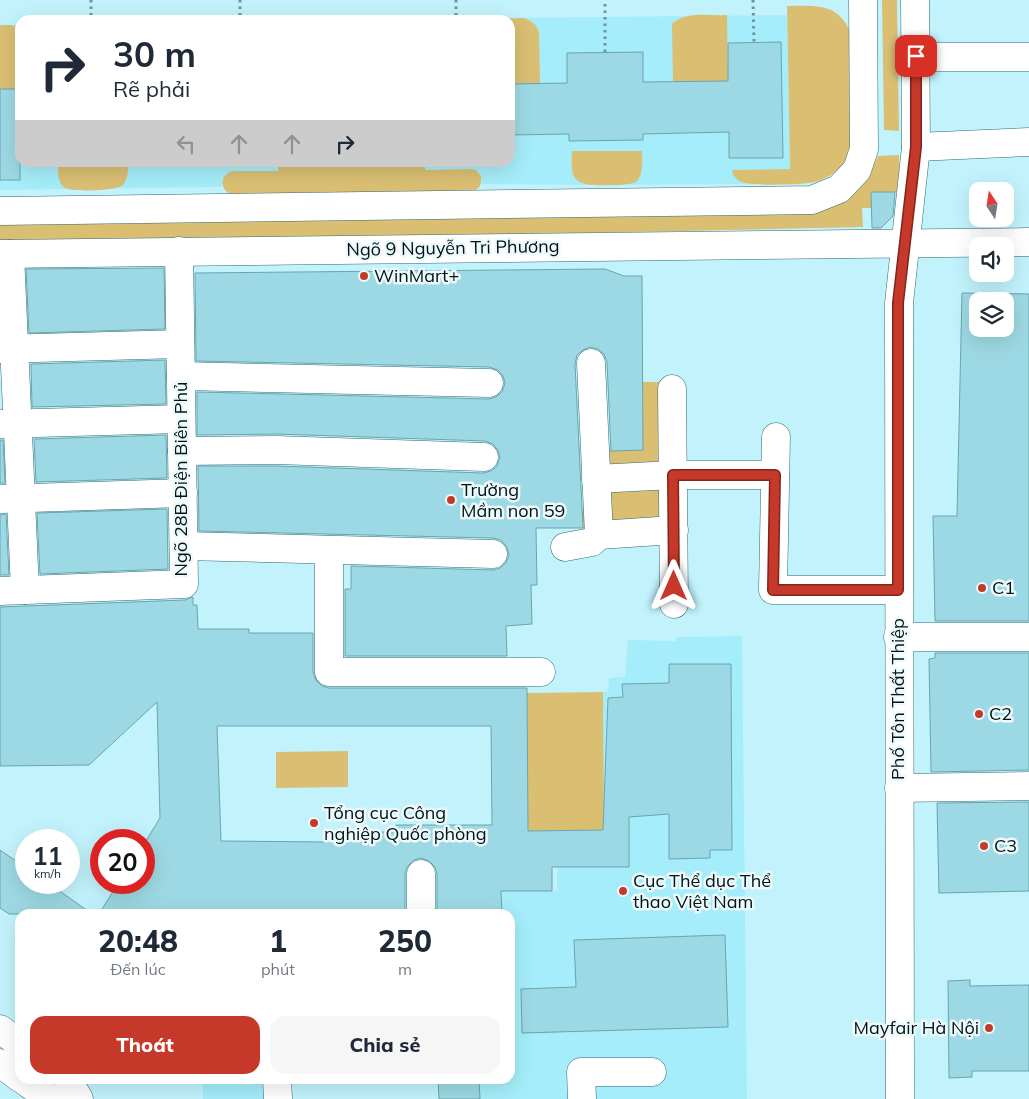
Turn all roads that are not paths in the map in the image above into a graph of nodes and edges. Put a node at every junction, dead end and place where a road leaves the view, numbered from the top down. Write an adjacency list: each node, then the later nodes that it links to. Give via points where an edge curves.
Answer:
1 (863, 0): 7 (street, via 864,149 857,170 839,189 812,200)
2 (915, 0): 3 (street, Phố Tôn Thất Thiệp)
3 (916, 56): 4 (street); 6 (street, Phố Tôn Thất Thiệp)
4 (1029, 57)
5 (1029, 142): 6 (street)
6 (916, 147): 9 (street, Phố Tôn Thất Thiệp)
7 (0, 211)
8 (1029, 242): 9 (street, Ngõ 9 Nguyễn Tri Phương)
9 (905, 244): 10 (street, Ngõ 9 Nguyễn Tri Phương); 35 (street, Phố Tôn Thất Thiệp, via 898,303)
10 (179, 251): 11 (street, Ngõ 9 Nguyễn Tri Phương); 12 (street, Ngõ 28B Điện Biên Phủ)
11 (5, 254): 13 (street)
12 (180, 344): 13 (street); 15 (street, Ngõ 28B Điện Biên Phủ)
13 (7, 349): 19 (street)
14 (591, 363): 25 (street)
15 (181, 376): 16 (street); 18 (street, Ngõ 28B Điện Biên Phủ)
16 (489, 383)
17 (672, 388): 23 (street)
18 (181, 419): 19 (street); 21 (street, Ngõ 28B Điện Biên Phủ)
19 (9, 424): 27 (street)
20 (776, 438): 24 (street)
21 (182, 452): 22 (street, via 276,450); 26 (street, Ngõ 28B Điện Biên Phủ)
22 (484, 456)
23 (673, 475): 24 (street); 25 (street); 28 (street)
24 (775, 475): 35 (street, via 773,590)
25 (596, 479): 29 (street)
26 (183, 492): 27 (street); 30 (street, Ngõ 28B Điện Biên Phủ)
27 (10, 498): 34 (street)
28 (674, 530): 29 (street); 36 (street)
29 (599, 535): 31 (street, via 592,542)
30 (184, 546): 32 (street); 34 (street, Ngõ 28B Điện Biên Phủ, via 184,584)
31 (565, 547)
32 (329, 550): 33 (street); 39 (street, via 329,672)
33 (493, 554)
34 (12, 590)
35 (898, 590): 38 (street, Phố Tôn Thất Thiệp)
36 (674, 604)
37 (1029, 637): 38 (street)
38 (898, 638): 41 (street, Phố Tôn Thất Thiệp)
39 (541, 672)
40 (1029, 786): 41 (street)
41 (899, 788): 54 (street, Phố Tôn Thất Thiệp)
42 (421, 874): 43 (street)
43 (421, 909)
44 (0, 1029): 45 (street)
45 (15, 1040)
46 (652, 1072): 53 (street, via 581,1072)
47 (23, 1084): 50 (street)
48 (71, 1084): 51 (street)
49 (278, 1084): 52 (street)
50 (50, 1099)
51 (79, 1099)
52 (278, 1099)
53 (582, 1099)
54 (900, 1099)

